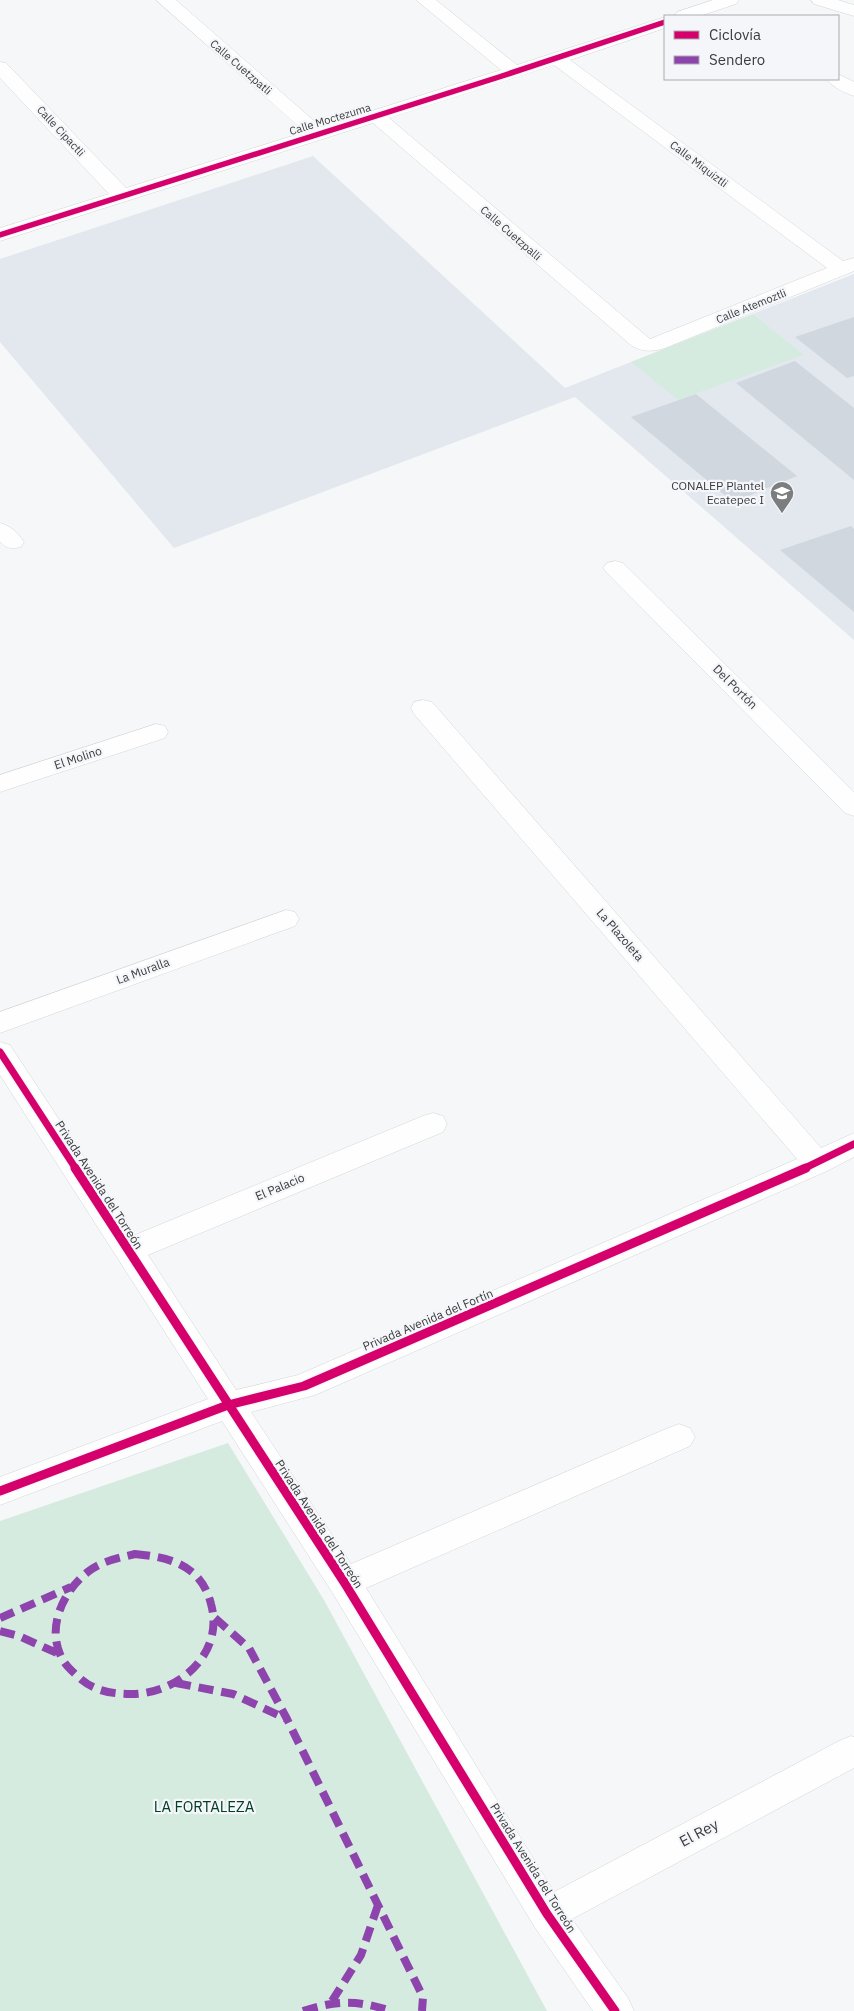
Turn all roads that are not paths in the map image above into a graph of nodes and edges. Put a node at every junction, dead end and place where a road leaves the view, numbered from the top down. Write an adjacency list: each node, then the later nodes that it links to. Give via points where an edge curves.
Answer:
1 (165, 0): 15 (street, Calle Cuetzpatli)
2 (425, 0): 11 (street)
3 (820, 0): 5 (street)
4 (725, 2): 6 (street); 7 (street)
5 (854, 11)
6 (686, 15)
7 (738, 15)
8 (664, 22): 9 (street, Calle Moctezuma)
9 (557, 59): 11 (street, Calle Moctezuma); 18 (street, Calle Miquiztli)
10 (0, 66): 16 (street, Calle Cipactli)
11 (515, 72): 14 (street, Calle Moctezuma)
12 (838, 80): 13 (street)
13 (854, 90)
14 (377, 117): 15 (street, Calle Moctezuma); 19 (street, Calle Cuetzpalli, via 638,342)
15 (318, 134): 16 (street, Calle Moctezuma)
16 (122, 195): 17 (street, Calle Moctezuma)
17 (0, 235)
18 (847, 267): 19 (street, Calle Atemoztli)
19 (648, 346)
20 (615, 568): 24 (street, Del Portón)
21 (423, 708): 30 (street, La Plazoleta)
22 (156, 732): 23 (street, El Molino)
23 (0, 784)
24 (854, 807)
25 (286, 919): 26 (street, La Muralla)
26 (0, 1023)
27 (0, 1052): 31 (street, Privada Avenida del Torreón)
28 (433, 1124): 31 (street, El Palacio)
29 (854, 1144): 30 (street, Privada Avenida del Fortín)
30 (817, 1163): 32 (street, Privada Avenida del Fortín, via 304,1386)
31 (128, 1250): 32 (street, Privada Avenida del Torreón)
32 (228, 1405): 34 (street, Privada Avenida del Fortín); 35 (street, Privada Avenida del Torreón)
33 (679, 1437): 35 (street)
34 (2, 1485)
35 (344, 1582): 37 (street, Privada Avenida del Torreón)
36 (851, 1752): 37 (street, El Rey)
37 (546, 1914): 38 (street, Privada Avenida del Torreón)
38 (616, 2011)

